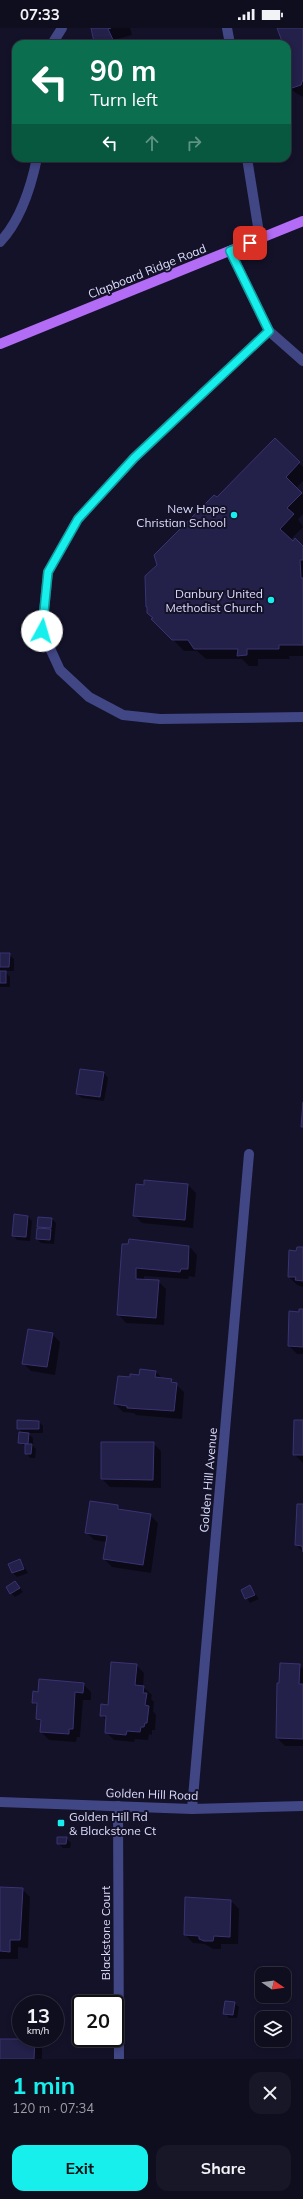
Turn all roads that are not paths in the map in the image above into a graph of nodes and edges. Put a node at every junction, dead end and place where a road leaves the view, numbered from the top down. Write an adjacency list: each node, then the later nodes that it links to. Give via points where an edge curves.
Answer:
1 (62, 28): 3 (street)
2 (227, 28): 4 (street)
3 (54, 40)
4 (229, 40)
5 (36, 162): 9 (street, via 31,186 8,233)
6 (248, 162): 8 (street)
7 (303, 221): 8 (main road, Clapboard Ridge Road)
8 (260, 239): 10 (main road, Clapboard Ridge Road)
9 (0, 242)
10 (230, 251): 11 (street); 12 (main road, Clapboard Ridge Road)
11 (269, 331): 13 (street); 14 (street, via 134,458 78,519 48,572 42,631 60,670 89,697 123,715 160,719)
12 (0, 344)
13 (303, 361)
14 (303, 717)
15 (249, 1154): 19 (street, Golden Hill Avenue)
16 (0, 1802): 17 (street, Golden Hill Road)
17 (118, 1806): 19 (street, Golden Hill Road); 20 (street, Blackstone Court)
18 (303, 1806): 19 (street, Golden Hill Road)
19 (192, 1809)
20 (119, 2059)

